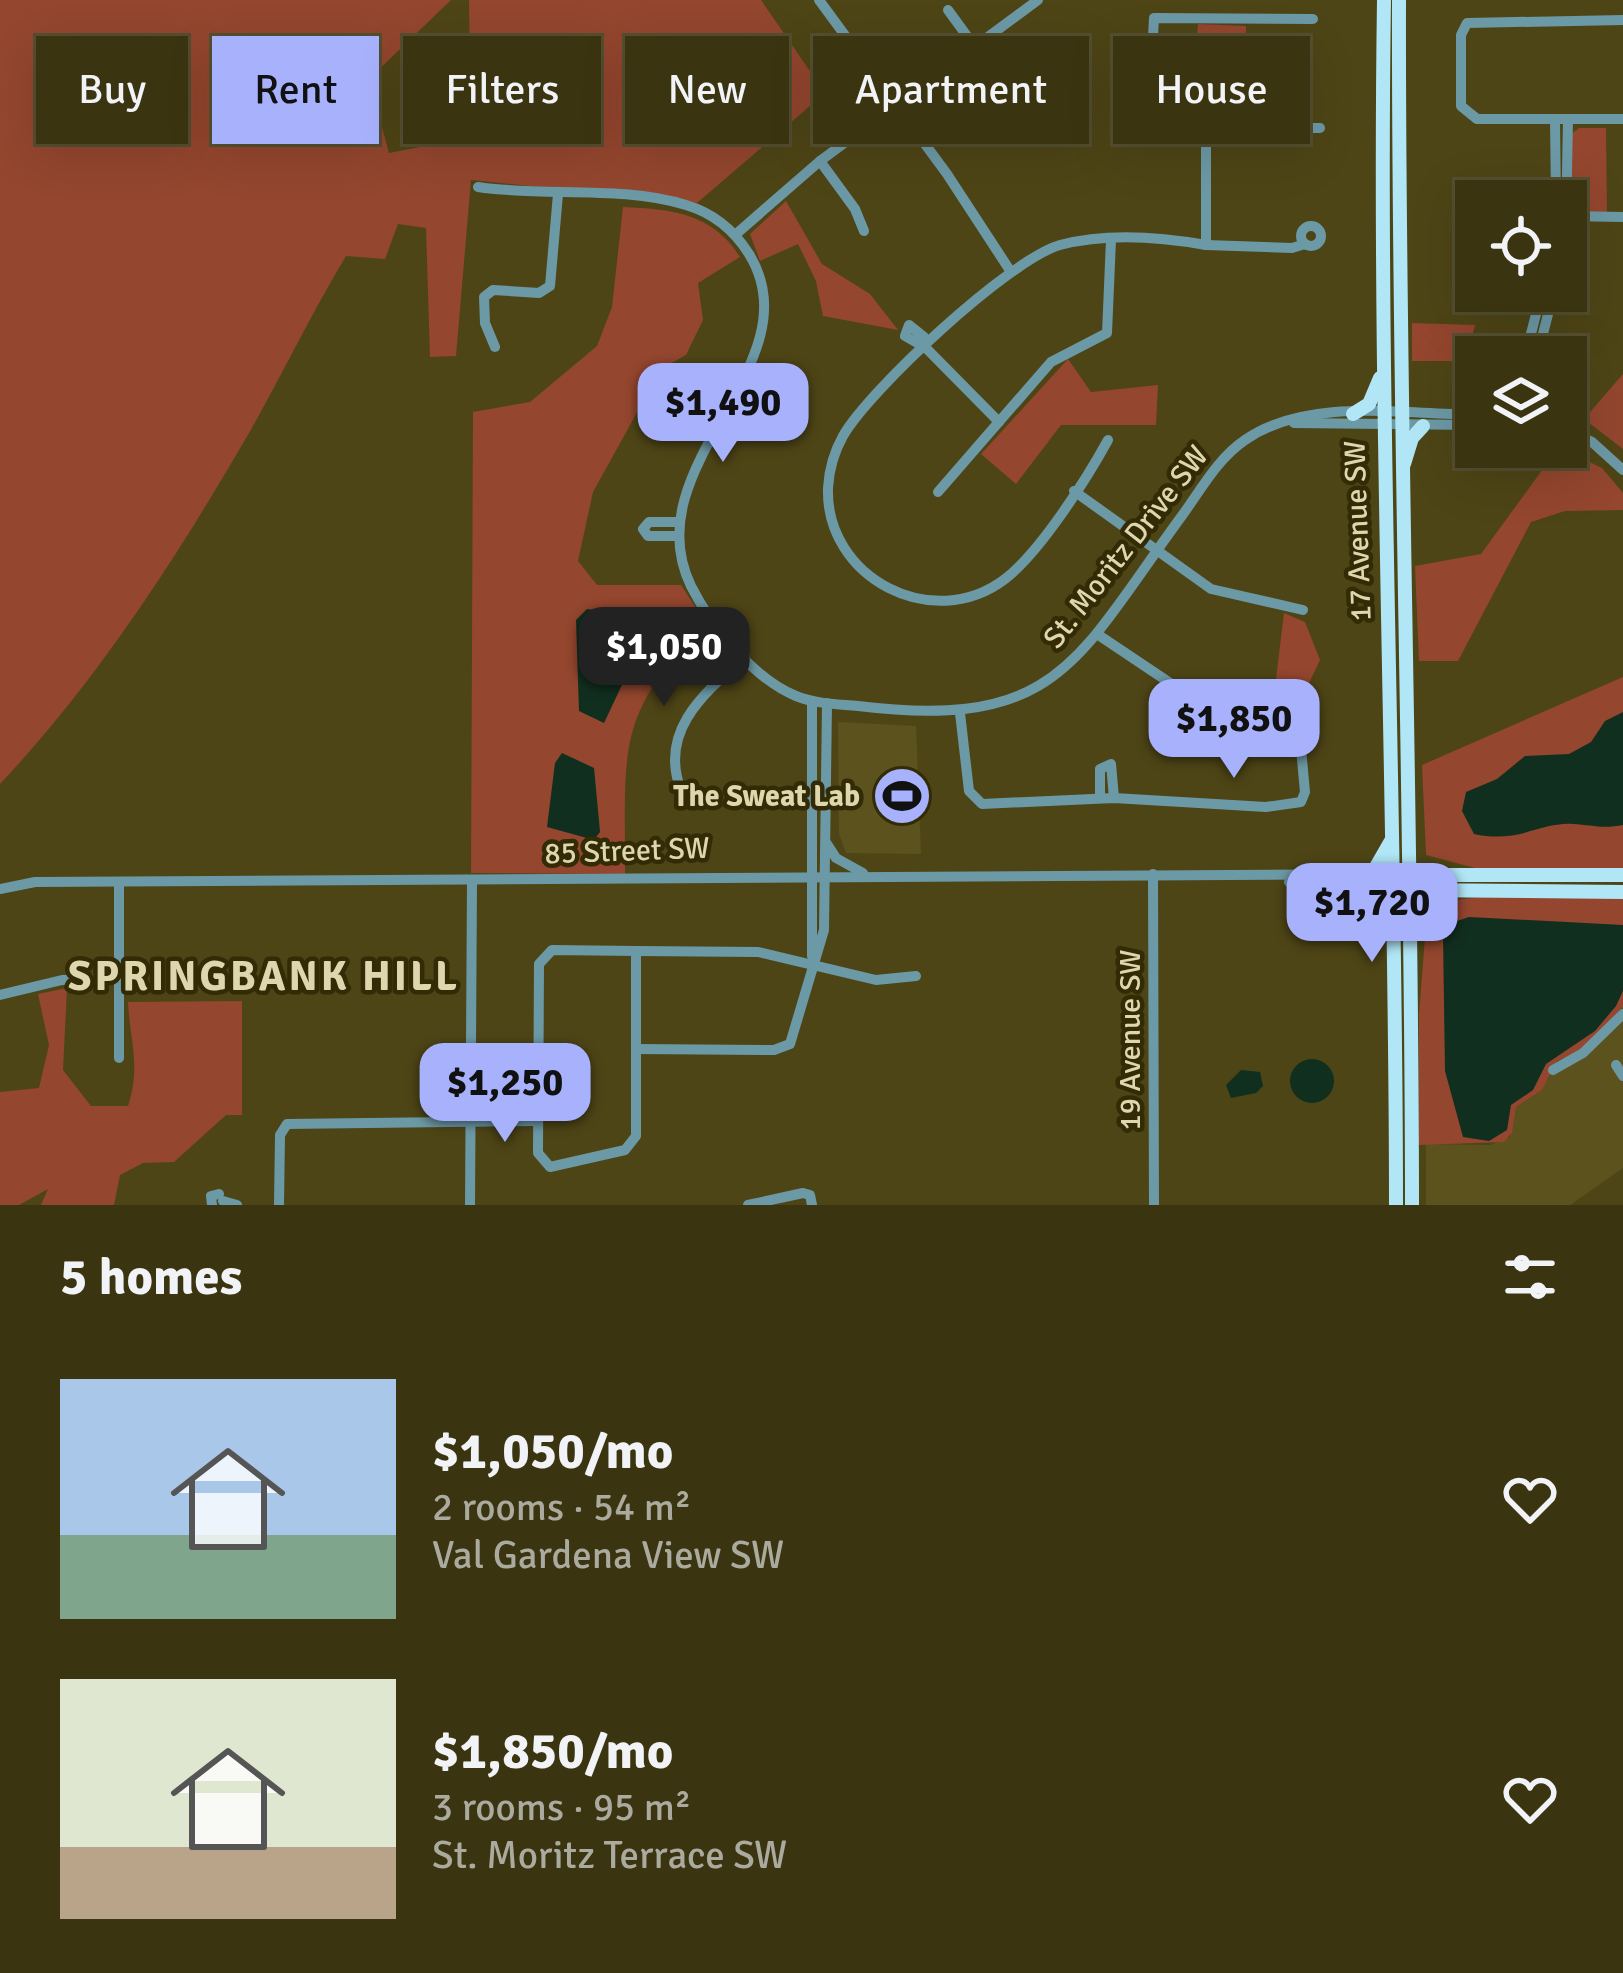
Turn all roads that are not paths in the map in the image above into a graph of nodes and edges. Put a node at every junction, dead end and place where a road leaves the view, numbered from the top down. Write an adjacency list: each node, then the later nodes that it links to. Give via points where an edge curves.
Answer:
1 (819, 0): 10 (street)
2 (1038, 0): 12 (street)
3 (1239, 0): 7 (street)
4 (1384, 0): 36 (main road, 17 Avenue SW)
5 (1399, 0): 39 (main road, 17 Avenue SW)
6 (948, 10): 11 (street)
7 (1239, 17): 8 (street); 13 (street, via 1158,16)
8 (1313, 19)
9 (1623, 20): 15 (street, via 1464,26 1464,113)
10 (845, 36)
11 (968, 36)
12 (989, 36)
13 (1150, 36)
14 (1623, 119): 15 (street)
15 (1561, 120): 22 (street); 23 (street)
16 (1310, 128): 17 (street)
17 (1320, 128)
18 (842, 144): 21 (street)
19 (923, 144): 33 (street)
20 (1206, 144): 32 (street)
21 (820, 160): 28 (street); 29 (street)
22 (1557, 180)
23 (1564, 180)
24 (478, 187): 25 (street)
25 (558, 194): 29 (street, via 677,202); 34 (street, via 550,286 493,290 484,298)
26 (1623, 217): 27 (street)
27 (1587, 218)
28 (864, 232)
29 (735, 236): 50 (street, St. Moritz Drive SW, via 760,279 761,332 690,479)
30 (1111, 240): 32 (street); 33 (street, via 1062,245); 40 (street, via 1110,328 1051,362)
31 (1305, 244): 32 (street)
32 (1206, 245)
33 (1009, 269): 35 (street)
34 (495, 347)
35 (926, 348): 40 (street); 48 (street, via 850,424 832,462 832,520 858,567 910,598 971,596 1013,572)
36 (1382, 374): 37 (main road, via 1369,404); 39 (main road, 17 Avenue SW)
37 (1353, 414): 39 (street, St. Moritz Drive SW); 41 (street, St. Moritz Drive SW)
38 (1455, 416): 39 (street)
39 (1390, 420): 41 (street, St. Moritz Drive SW); 43 (street); 47 (main road, 17 Avenue SW); 62 (main road, 17 Avenue SW)
40 (999, 422): 49 (street)
41 (1291, 422): 52 (street, St. Moritz Drive SW, via 1232,450)
42 (1455, 425): 43 (street)
43 (1424, 426): 47 (main road)
44 (1108, 440): 48 (street)
45 (1587, 440): 46 (street)
46 (1623, 470)
47 (1399, 473): 64 (main road, 17 Avenue SW)
48 (1074, 491): 52 (street)
49 (938, 492)
50 (679, 522): 51 (street, St. Moritz Drive SW); 51 (street, via 643,529)
51 (679, 536): 55 (street, St. Moritz Drive SW, via 692,586)
52 (1156, 551): 53 (street, via 1211,589); 54 (street, St. Moritz Drive SW)
53 (1303, 610)
54 (1097, 634): 58 (street, St. Moritz Drive SW, via 1032,691); 61 (street, via 1191,697 1241,711 1291,712 1303,727 1305,792 1296,805)
55 (746, 657): 56 (street, St. Moritz Drive SW, via 779,688); 59 (street, via 698,698 681,727 674,760)
56 (812, 701): 57 (street, St. Moritz Drive SW); 65 (street)
57 (826, 703): 58 (street, St. Moritz Drive SW); 63 (street)
58 (960, 713): 60 (street, via 974,801)
59 (682, 794)
60 (1100, 798): 61 (street); 61 (street, via 1100,769 1111,764)
61 (1114, 798)
62 (1395, 830): 69 (main road); 73 (main road, 17 Avenue SW)
63 (826, 842): 66 (street); 67 (street, via 836,858)
64 (1412, 848): 70 (main road, via 1424,863); 73 (main road, 17 Avenue SW)
65 (812, 874): 66 (street, 85 Street SW); 75 (street, 85 Street SW); 81 (street)
66 (827, 874): 67 (street, 85 Street SW); 81 (street, via 824,930)
67 (866, 874): 68 (street, 85 Street SW)
68 (1153, 874): 72 (street, 85 Street SW); 99 (street, 19 Avenue SW)
69 (1372, 874): 72 (street, 85 Street SW); 73 (street, 85 Street SW)
70 (1454, 874): 71 (main road, 85 Street SW); 73 (main road, 85 Street SW)
71 (1623, 875)
72 (1256, 878): 73 (street, 85 Street SW)
73 (1404, 882): 78 (main road, 85 Street SW); 79 (main road, 17 Avenue SW); 86 (main road, 17 Avenue SW)
74 (119, 883): 75 (street, 85 Street SW); 76 (street, 85 Street SW); 83 (street)
75 (472, 883): 91 (street)
76 (0, 889)
77 (1623, 892): 78 (main road, 85 Street SW)
78 (1474, 893): 79 (main road, via 1433,900)
79 (1412, 935): 86 (main road, 17 Avenue SW)
80 (636, 951): 81 (street, via 746,952); 87 (street); 90 (street, via 553,950 541,957)
81 (812, 964): 82 (street, via 876,980); 87 (street, via 785,1047)
82 (916, 976)
83 (119, 978): 84 (street, via 62,980); 88 (street)
84 (0, 995)
85 (1623, 1014): 89 (street)
86 (1404, 1041): 92 (main road, 17 Avenue SW)
87 (636, 1049): 90 (street, via 630,1149 550,1167 538,1157)
88 (118, 1058)
89 (1553, 1070)
90 (538, 1121): 91 (street)
91 (471, 1122): 95 (street, via 287,1124); 96 (street)
92 (1404, 1157): 100 (main road, 17 Avenue SW); 101 (main road, 17 Avenue SW)
93 (219, 1204): 94 (street)
94 (237, 1205)
95 (279, 1205)
96 (470, 1205)
97 (748, 1205): 98 (street, via 806,1193)
98 (812, 1205)
99 (1154, 1205)
100 (1396, 1205)
101 (1412, 1205)

